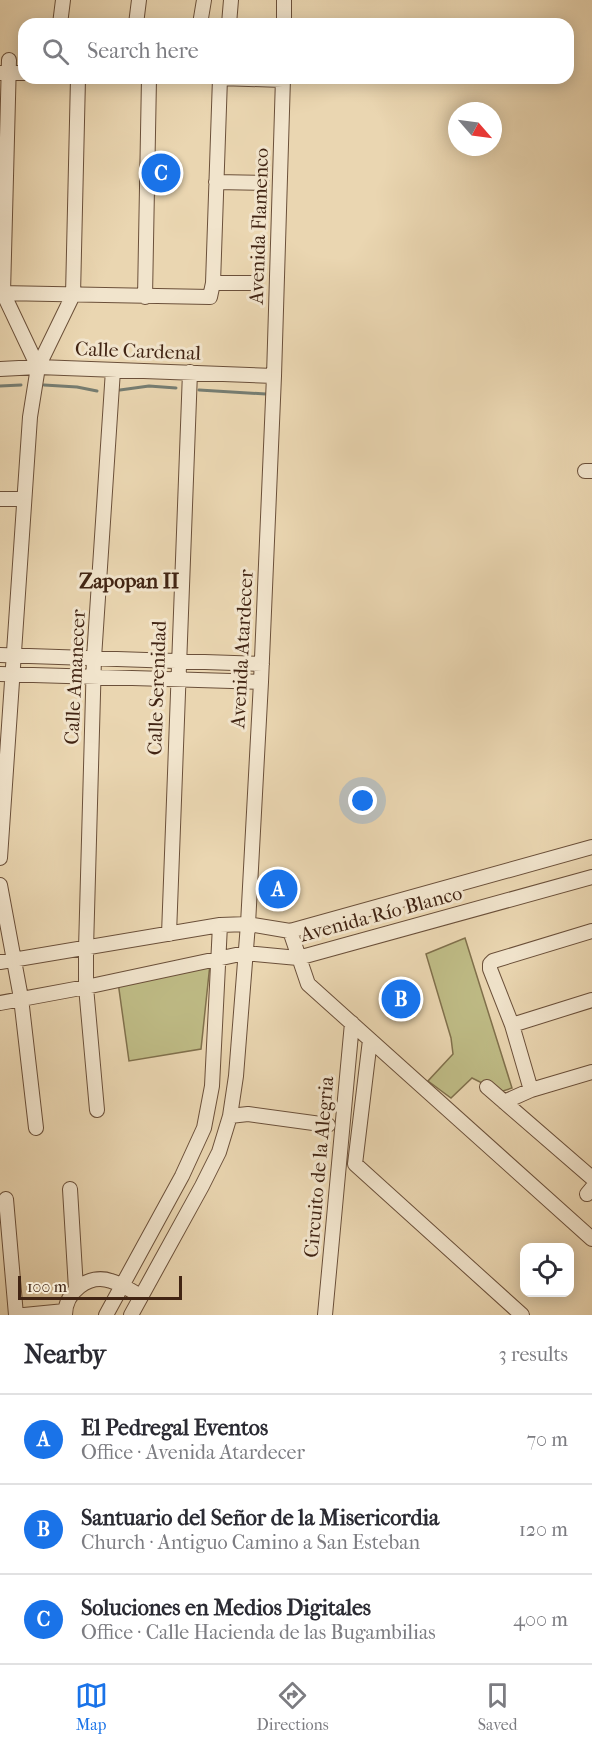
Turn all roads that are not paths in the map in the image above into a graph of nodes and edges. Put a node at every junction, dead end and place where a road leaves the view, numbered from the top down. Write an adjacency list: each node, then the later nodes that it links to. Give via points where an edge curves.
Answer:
1 (63, 0): 6 (street)
2 (139, 0): 7 (street)
3 (204, 0): 8 (street)
4 (231, 0): 9 (street)
5 (284, 0): 10 (street)
6 (61, 18)
7 (137, 18)
8 (201, 18)
9 (230, 18)
10 (284, 18)
11 (4, 66): 20 (street)
12 (78, 84): 21 (street)
13 (149, 84): 22 (street)
14 (219, 84): 16 (street)
15 (283, 84): 27 (street, Avenida Flamenco)
16 (216, 182): 17 (street); 18 (street)
17 (262, 183)
18 (213, 283): 19 (street); 22 (street, via 210,297)
19 (255, 283)
20 (1, 293): 21 (street); 23 (street)
21 (73, 295): 22 (street); 23 (street)
22 (145, 297)
23 (38, 367): 24 (street, Calle Cardenal); 25 (street, Calle Cardenal); 28 (street)
24 (0, 369)
25 (113, 369): 26 (street, Calle Cardenal); 31 (street, Calle Amanecer)
26 (190, 372): 27 (street, Calle Cardenal); 32 (street, Calle Serenidad)
27 (274, 376): 33 (street, Avenida Atardecer)
28 (23, 499): 29 (street); 30 (street)
29 (0, 500)
30 (7, 655): 31 (street); 34 (street)
31 (94, 658): 32 (street); 35 (street, Calle Amanecer)
32 (178, 661): 33 (street); 36 (street, Calle Serenidad)
33 (262, 663): 37 (street, Avenida Atardecer)
34 (6, 674): 35 (street); 38 (street)
35 (93, 677): 36 (street); 48 (street, Calle Amanecer)
36 (177, 680): 37 (street); 47 (street, Calle Serenidad)
37 (261, 682): 43 (street, Avenida Atardecer)
38 (1, 831): 40 (street)
39 (592, 847): 46 (street, Avenida Río Blanco)
40 (0, 858)
41 (592, 878): 50 (street, Avenida Río Blanco)
42 (0, 885): 52 (street)
43 (248, 924): 44 (street, Avenida Río Blanco); 46 (street, Avenida Río Blanco); 49 (street, Avenida Atardecer)
44 (220, 925): 47 (street, Avenida Río Blanco); 51 (street)
45 (592, 931): 58 (street, via 490,964)
46 (290, 932): 50 (street)
47 (169, 934): 48 (street, Avenida Río Blanco)
48 (86, 948): 52 (street, Avenida Río Blanco); 53 (street, Calle Amanecer)
49 (245, 953): 50 (street, Avenida Río Blanco); 51 (street, Avenida Río Blanco); 65 (street, Avenida Atardecer)
50 (298, 958): 57 (street, via 308,984)
51 (219, 959): 53 (street, Avenida Río Blanco); 74 (street, via 212,1086 204,1128)
52 (7, 961): 54 (street)
53 (86, 987): 54 (street, Avenida Río Blanco); 64 (street, Calle Amanecer)
54 (21, 998): 56 (street, Avenida Río Blanco); 67 (street)
55 (592, 999): 58 (street)
56 (0, 1003)
57 (352, 1023): 59 (street); 68 (street, Circuito de la Alegria)
58 (512, 1025): 62 (street)
59 (370, 1040): 69 (street, Circuito de la Alegria); 73 (street)
60 (589, 1078): 62 (street)
61 (487, 1087): 63 (street)
62 (531, 1090): 63 (street)
63 (504, 1102): 70 (street)
64 (97, 1110)
65 (230, 1116): 66 (street, via 248,1114); 76 (street, Avenida Atardecer, via 214,1164)
66 (328, 1125)
67 (36, 1128)
68 (338, 1162): 69 (street); 82 (street, Circuito de la Alegria)
69 (355, 1164): 83 (street, Circuito de la Alegria)
70 (592, 1178)
71 (70, 1189): 75 (street)
72 (6, 1199): 78 (street)
73 (592, 1239)
74 (122, 1286): 75 (street, via 98,1279); 76 (street); 80 (street)
75 (76, 1289): 77 (street)
76 (141, 1296): 81 (street, Avenida Atardecer)
77 (65, 1313): 79 (street)
78 (16, 1315)
79 (24, 1315)
80 (106, 1315)
81 (131, 1315)
82 (326, 1315)
83 (522, 1315)

